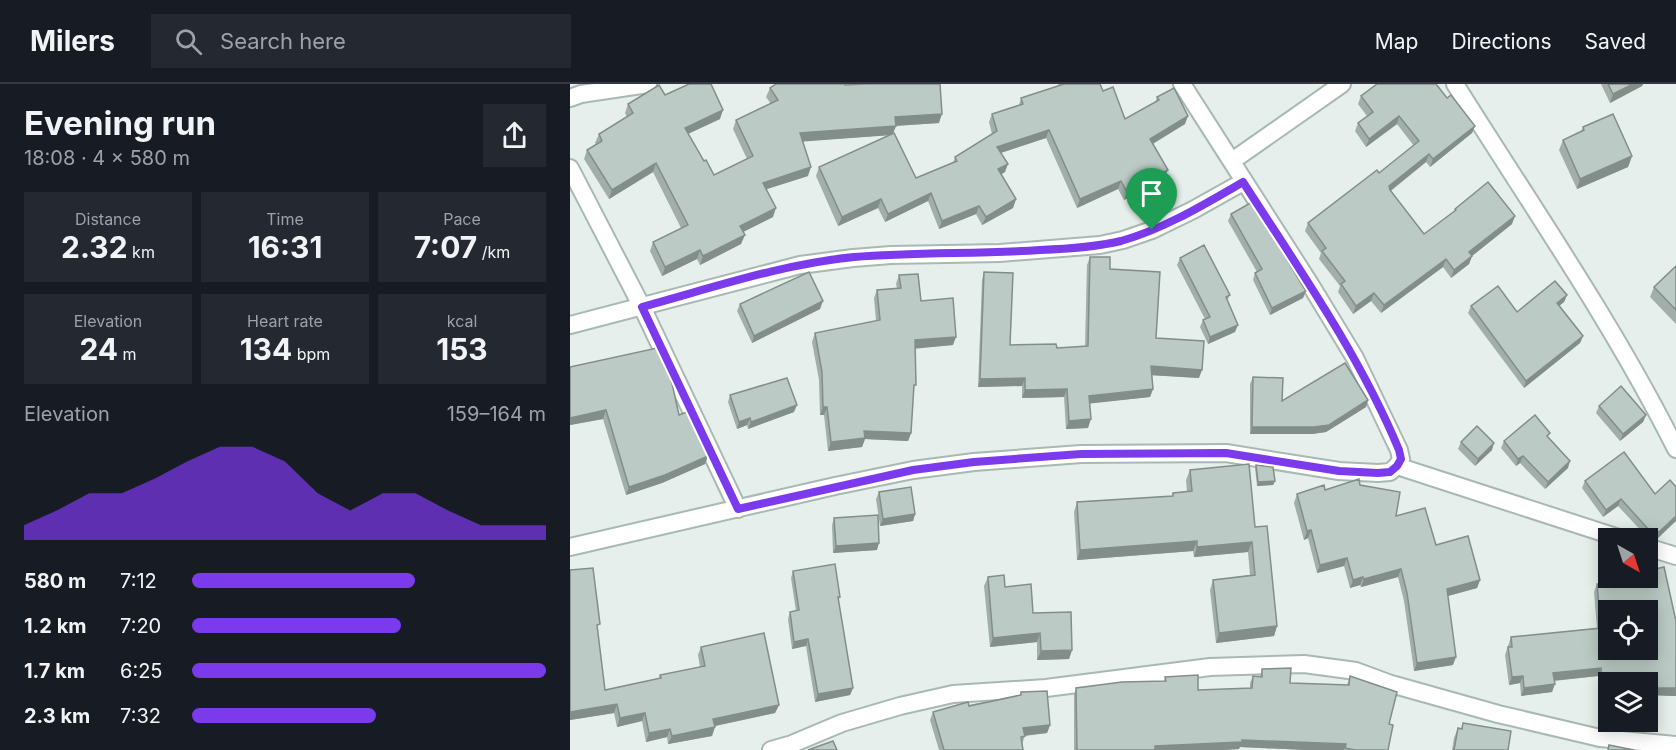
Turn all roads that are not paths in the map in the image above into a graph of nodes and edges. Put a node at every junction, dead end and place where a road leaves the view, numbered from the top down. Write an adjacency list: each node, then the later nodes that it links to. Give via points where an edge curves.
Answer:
1 (1182, 84): 6 (street)
2 (1342, 84): 6 (street)
3 (1455, 84): 11 (street, via 1613,334)
4 (640, 85): 5 (street)
5 (570, 98)
6 (1232, 161): 8 (street)
7 (570, 168): 9 (street)
8 (1243, 182): 9 (street, via 1152,230 1100,245 853,258 800,265); 12 (street, via 1355,358 1399,450 1401,459)
9 (642, 307): 10 (street); 13 (street)
10 (570, 325)
11 (1676, 449)
12 (1397, 466): 13 (street, via 1390,472 1378,473 1339,471 1226,453 1081,454 913,470); 14 (street)
13 (738, 509): 15 (street)
14 (1598, 531)
15 (570, 547)
16 (1658, 551): 17 (street)
17 (1676, 556)
18 (1676, 745): 19 (street, via 1600,738 1498,714 1356,671 1304,664 1210,668 1046,688 953,694 842,723)
19 (771, 750)

